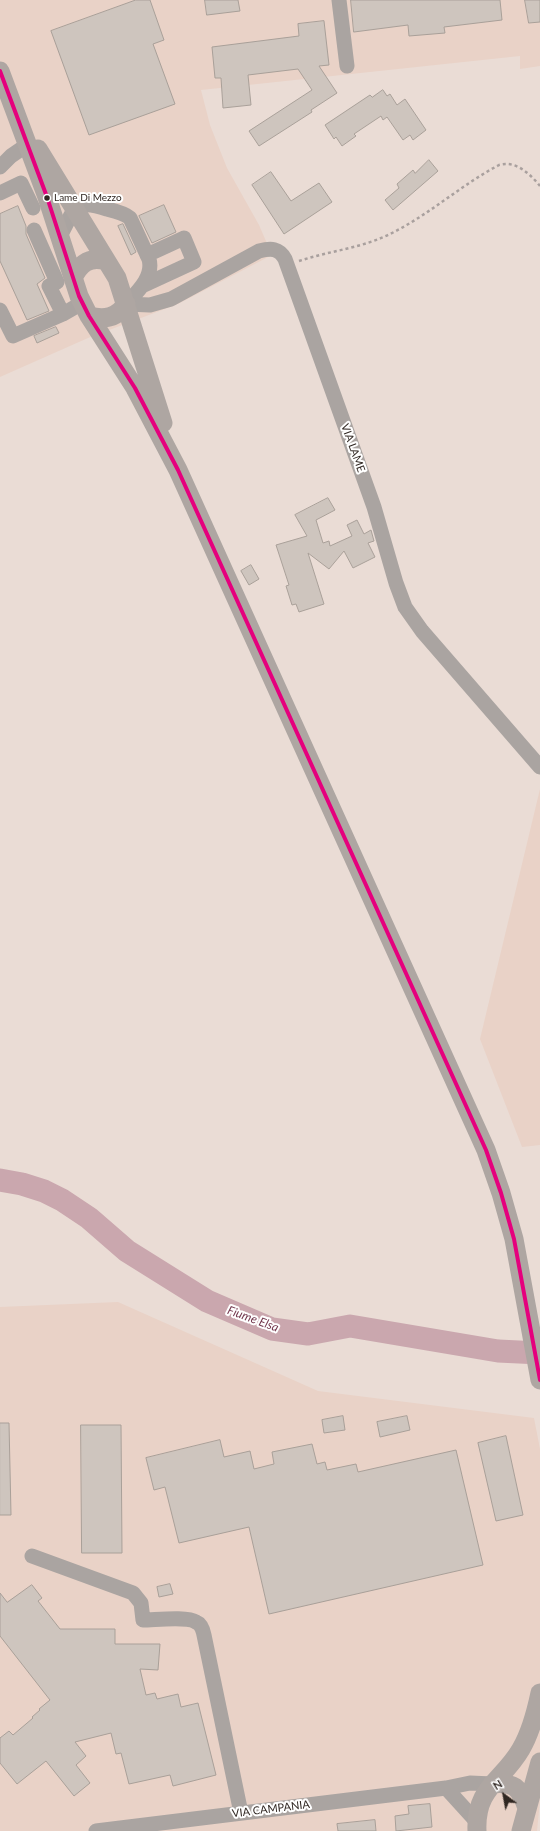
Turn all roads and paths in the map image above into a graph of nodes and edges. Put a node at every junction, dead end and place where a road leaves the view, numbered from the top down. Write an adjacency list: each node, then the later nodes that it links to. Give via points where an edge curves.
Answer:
1 (338, 0): 2 (street)
2 (347, 66)
3 (0, 71): 4 (main road)
4 (14, 106): 5 (main road); 10 (main road)
5 (27, 145): 6 (street); 12 (main road)
6 (0, 167)
7 (540, 186): 15 (path, via 516,165 499,165 391,234 362,245)
8 (0, 193): 9 (street, via 21,183)
9 (33, 208)
10 (74, 209): 12 (street); 13 (street, via 83,204 93,205 128,216); 14 (main road)
11 (34, 230): 21 (street, via 57,282 49,286)
12 (60, 236): 16 (main road)
13 (147, 255): 17 (street, via 150,270); 17 (street, via 184,238 194,262)
14 (106, 261): 16 (main road, via 86,261 78,268); 18 (main road, via 117,278)
15 (287, 265): 18 (street, VIA LAME, via 284,256 278,250 264,250 248,256 162,303 146,306); 23 (street, VIA LAME, via 377,517 405,607 422,632)
16 (73, 278): 19 (main road)
17 (142, 286): 18 (street)
18 (126, 304): 19 (main road, via 112,317 101,318); 22 (main road)
19 (85, 309): 21 (street); 22 (main road, via 135,388)
20 (0, 310): 21 (street, via 13,336)
21 (63, 314)
22 (178, 470): 24 (main road, via 468,1108 496,1178 514,1239)
23 (540, 767)
24 (540, 1380)
25 (32, 1556): 31 (street, via 133,1593 141,1603 143,1620 187,1619 200,1625)
26 (540, 1693): 28 (main road, via 534,1720 522,1748)
27 (540, 1762): 30 (main road)
28 (492, 1784): 29 (street, VIA CAMPANIA, via 470,1783); 30 (main road, via 516,1787); 32 (main road, via 480,1802)
29 (446, 1788): 31 (street, VIA CAMPANIA); 32 (street)
30 (527, 1808): 33 (main road)
31 (241, 1813): 34 (street, VIA CAMPANIA)
32 (476, 1826)
33 (521, 1830)
34 (96, 1831)

